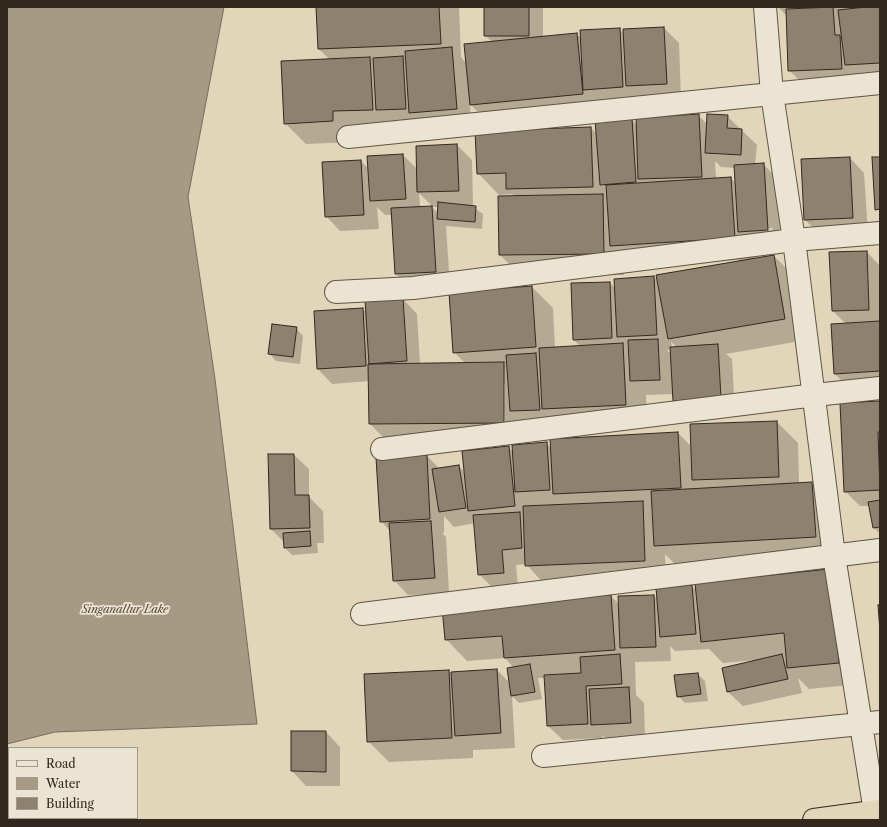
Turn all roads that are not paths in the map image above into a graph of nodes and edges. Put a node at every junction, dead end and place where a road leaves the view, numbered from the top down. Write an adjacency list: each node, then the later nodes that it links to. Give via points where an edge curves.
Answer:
1 (764, 7): 3 (street)
2 (880, 83): 3 (street)
3 (772, 94): 4 (street); 6 (street)
4 (348, 137)
5 (880, 233): 6 (street)
6 (794, 240): 7 (street, via 413,288); 9 (street)
7 (336, 292)
8 (880, 388): 9 (street)
9 (815, 394): 10 (street); 12 (street)
10 (382, 449)
11 (880, 550): 12 (street)
12 (834, 556): 13 (street); 14 (street)
13 (362, 614)
14 (871, 723): 15 (street); 16 (street)
15 (543, 756)
16 (878, 812): 17 (highway)
17 (814, 820)

